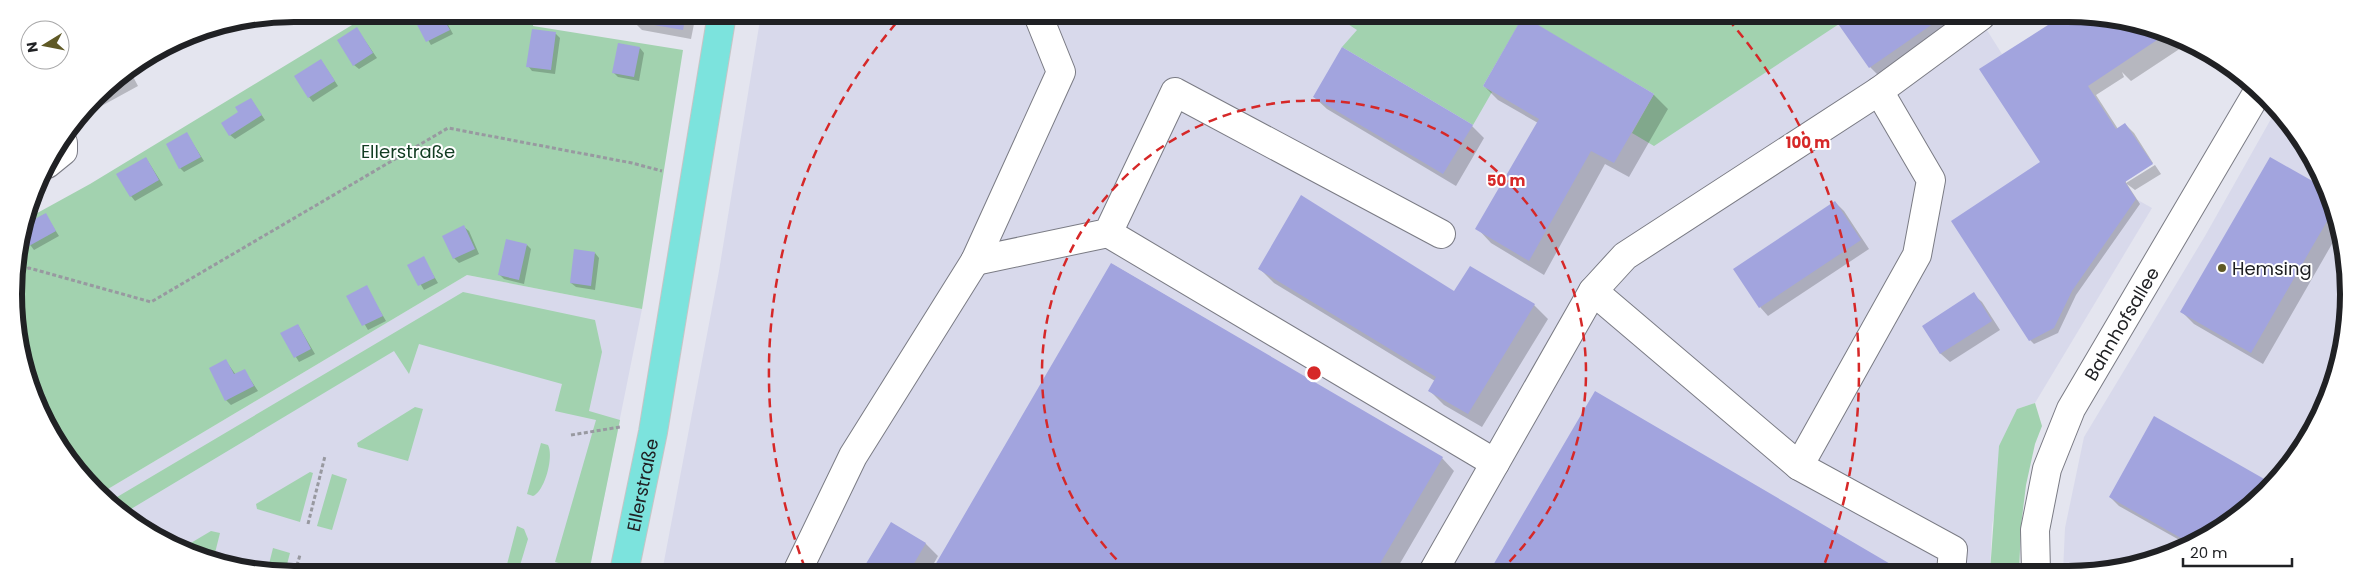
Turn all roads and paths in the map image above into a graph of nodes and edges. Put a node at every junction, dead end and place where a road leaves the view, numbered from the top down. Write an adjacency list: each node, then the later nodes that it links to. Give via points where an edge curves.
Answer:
1 (721, 22): 20 (main road, Ellerstraße, via 653,432)
2 (1041, 22): 9 (street, via 1061,72)
3 (1973, 22): 4 (street)
4 (1879, 91): 11 (street, via 1625,256); 16 (street, via 1931,180 1917,255)
5 (2254, 96): 24 (street, Bahnhofsallee, via 2071,409 2047,469 2035,530)
6 (670, 173): 10 (path, via 448,128 150,302 29,268)
7 (1108, 233): 8 (street, via 1175,92); 9 (street); 15 (street)
8 (1441, 234)
9 (975, 262): 21 (street, via 853,456)
10 (24, 270)
11 (1592, 291): 15 (street); 16 (street)
12 (626, 426): 13 (path)
13 (571, 435)
14 (325, 456): 17 (path)
15 (1495, 463): 22 (street)
16 (1799, 466): 23 (street, via 1953,550)
17 (308, 524)
18 (300, 555): 19 (path)
19 (297, 566)
20 (625, 566)
21 (800, 566)
22 (1436, 566)
23 (1952, 566)
24 (2036, 566)

